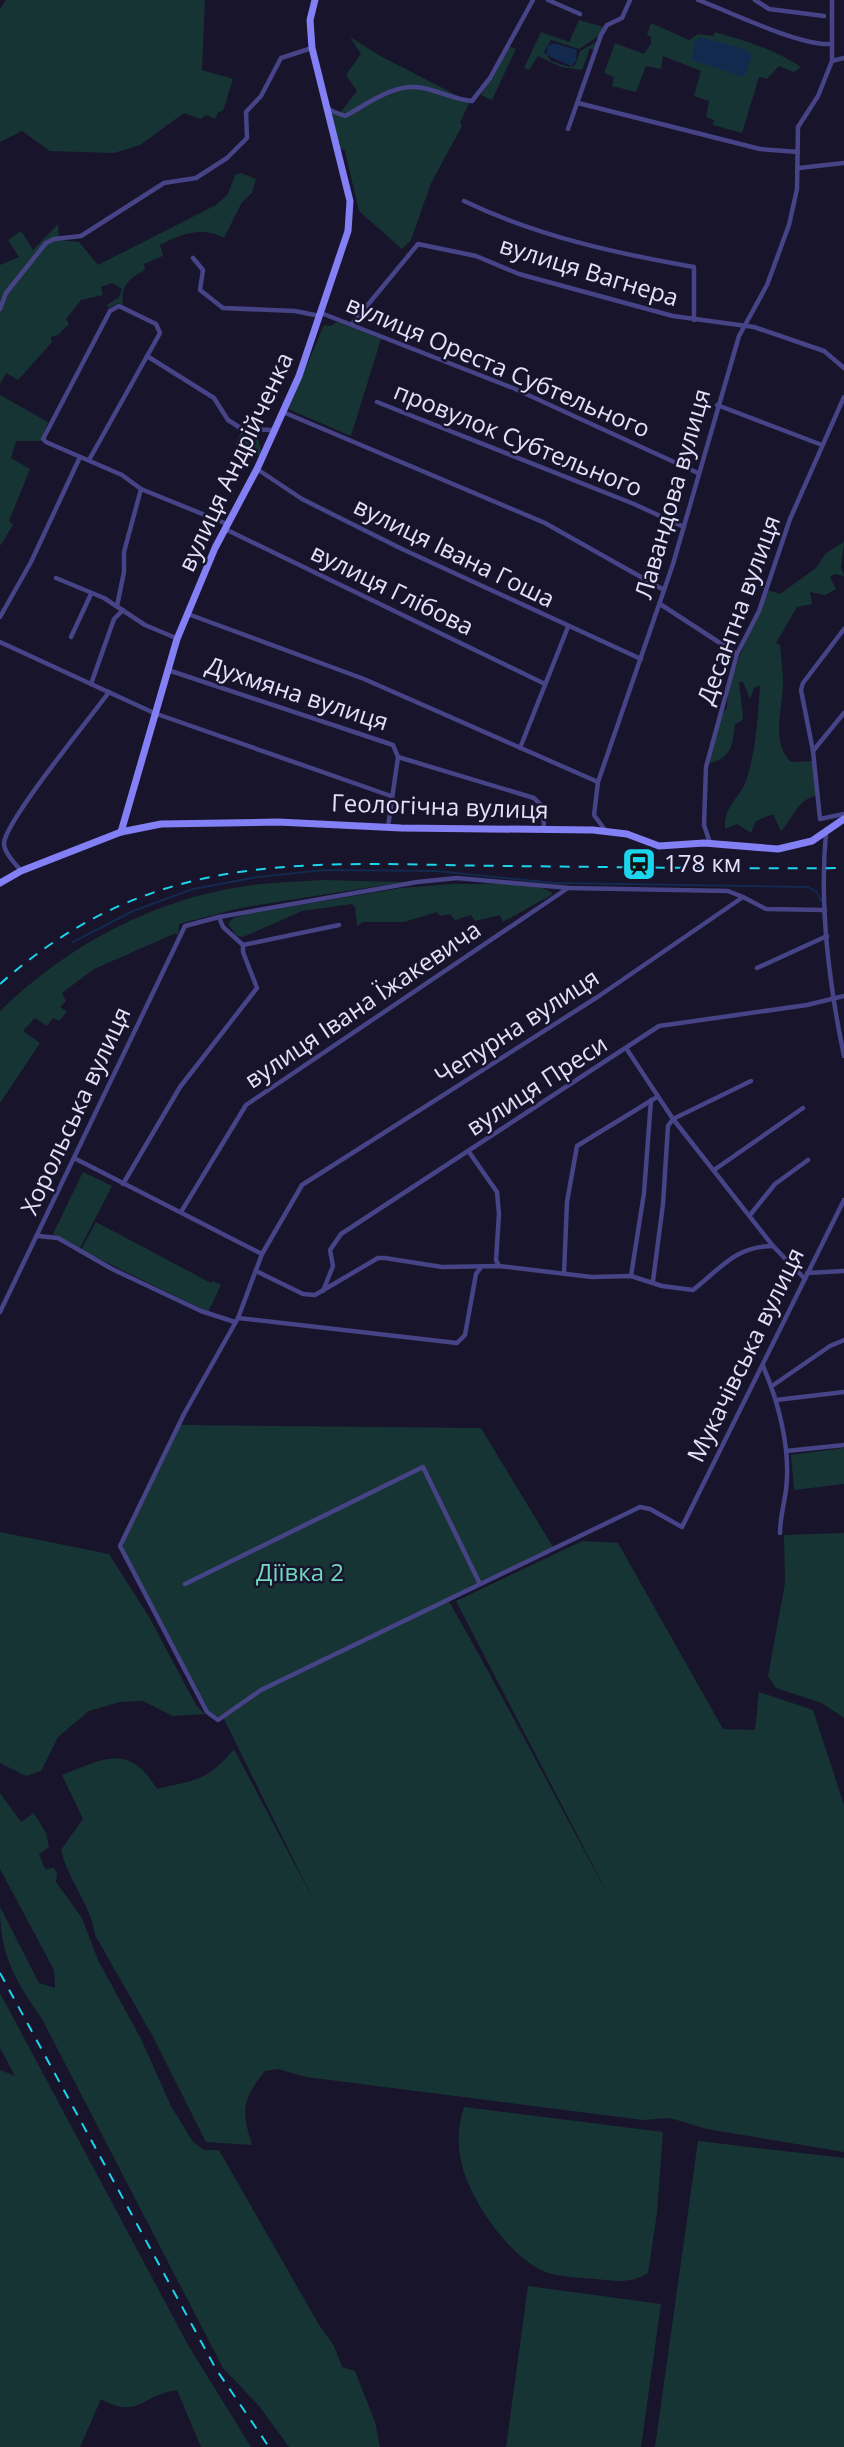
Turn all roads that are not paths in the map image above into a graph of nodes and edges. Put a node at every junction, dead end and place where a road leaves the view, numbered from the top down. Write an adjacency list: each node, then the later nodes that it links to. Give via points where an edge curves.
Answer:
1 (315, 0): 11 (street, вулиця Андрійченка, via 310,20)
2 (533, 0): 15 (street, via 472,101 407,87 363,103 345,116)
3 (548, 0): 8 (street)
4 (630, 0): 14 (street, via 622,18 607,25 601,35)
5 (698, 0): 10 (street, via 757,24)
6 (755, 0): 9 (street, via 777,10)
7 (832, 0): 10 (street)
8 (580, 14)
9 (824, 16)
10 (831, 44): 13 (street)
11 (312, 48): 15 (street, вулиця Андрійченка); 22 (street, via 281,58 261,96 246,112 247,138 227,159 197,178 164,183 81,236 46,243 6,293)
12 (844, 58): 13 (street)
13 (832, 61): 17 (street, Лавандова вулиця, via 818,96 801,119)
14 (578, 103): 16 (street); 17 (street, via 760,149)
15 (327, 109): 23 (street, вулиця Андрійченка, via 351,214)
16 (568, 129)
17 (798, 152): 19 (street, Лавандова вулиця)
18 (844, 163): 19 (street)
19 (799, 168): 26 (street, Лавандова вулиця, via 777,261)
20 (464, 201): 24 (street, via 548,235 694,267)
21 (193, 258): 23 (street, вулиця Ореста Субтельного, via 203,270 200,290 223,308)
22 (0, 309)
23 (321, 315): 25 (street, вулиця Ореста Субтельного); 32 (street, вулиця Андрійченка)
24 (694, 320): 25 (street, вулиця Вагнера, via 519,274 477,256 418,244); 26 (street, вулиця Вагнера)
25 (352, 324): 38 (street, вулиця Ореста Субтельного, via 513,388)
26 (746, 325): 28 (street, вулиця Вагнера, via 824,351); 31 (street, Лавандова вулиця)
27 (147, 356): 33 (street, via 214,398 223,414 242,429); 35 (street, вулиця Глібова, via 159,327 115,306 43,439); 36 (street)
28 (844, 368)
29 (844, 397): 34 (street, Десантна вулиця)
30 (377, 402): 41 (street, провулок Субтельного)
31 (717, 405): 34 (street); 38 (street, Лавандова вулиця)
32 (283, 412): 33 (street, вулиця Андрійченка); 43 (street, via 545,523)
33 (275, 429): 37 (street, вулиця Андрійченка)
34 (822, 445): 55 (street, Десантна вулиця, via 790,519 759,611)
35 (80, 457): 36 (street, вулиця Глібова); 49 (street)
36 (89, 460): 39 (street, вулиця Глібова)
37 (257, 469): 40 (street, вулиця Андрійченка); 50 (street, вулиця Івана Гоша, via 316,506)
38 (698, 474): 41 (street, Лавандова вулиця)
39 (141, 489): 40 (street, вулиця Глібова); 46 (street, via 124,552)
40 (226, 527): 48 (street, вулиця Андрійченка); 58 (street, вулиця Глібова)
41 (684, 527): 43 (street, Лавандова вулиця)
42 (56, 578): 44 (street)
43 (664, 590): 45 (street, Лавандова вулиця)
44 (91, 593): 46 (street); 52 (street)
45 (660, 604): 55 (street); 56 (street, Лавандова вулиця)
46 (117, 606): 47 (street)
47 (123, 610): 53 (street); 59 (street, via 114,619)
48 (188, 614): 53 (street, вулиця Андрійченка); 63 (street, via 364,679)
49 (0, 617)
50 (568, 627): 56 (street, вулиця Івана Гоша); 58 (street)
51 (844, 629): 64 (street, via 801,685)
52 (71, 637)
53 (177, 639): 57 (street, вулиця Андрійченка)
54 (0, 642): 59 (street)
55 (737, 654): 74 (street, Десантна вулиця, via 706,767 704,825)
56 (641, 659): 66 (street, Лавандова вулиця)
57 (167, 670): 61 (street, вулиця Андрійченка); 65 (street, Духмяна вулиця, via 393,744)
58 (543, 683): 63 (street)
59 (91, 684): 60 (street)
60 (109, 692): 61 (street); 75 (street, via 18,814 5,840 6,850)
61 (154, 713): 67 (street); 72 (street, вулиця Андрійченка)
62 (844, 713): 64 (street)
63 (520, 748): 66 (street)
64 (813, 751): 68 (street, via 820,818)
65 (398, 757): 67 (street); 70 (street, Духмяна вулиця, via 534,798 543,807)
66 (598, 782): 71 (street, Лавандова вулиця, via 594,816)
67 (391, 796): 69 (street)
68 (843, 821): 73 (street)
69 (388, 827): 70 (street, Геологічна вулиця); 72 (street, Геологічна вулиця, via 221,822 161,824)
70 (544, 829): 71 (street, Геологічна вулиця)
71 (605, 831): 74 (street, Геологічна вулиця, via 659,846)
72 (121, 832): 75 (street)
73 (826, 833): 74 (street, Геологічна вулиця, via 795,847); 79 (street)
74 (710, 844)
75 (21, 871): 76 (street)
76 (0, 883)
77 (569, 888): 78 (street, via 728,891); 80 (street, via 457,878); 100 (street, вулиця Івана Їжакевича, via 246,1105)
78 (743, 897): 79 (street, via 766,909); 104 (street, Чепурна вулиця, via 599,996 302,1185)
79 (825, 910): 82 (street)
80 (219, 917): 83 (street); 95 (street, Хорольська вулиця, via 185,926)
81 (339, 925): 83 (street)
82 (827, 936): 84 (street); 86 (street)
83 (243, 946): 98 (street, via 257,988 180,1087)
84 (757, 968)
85 (844, 996): 86 (street, вулиця Преси)
86 (832, 1000): 87 (street, вулиця Преси, via 671,1023); 88 (street)
87 (626, 1048): 90 (street); 94 (street, вулиця Преси)
88 (844, 1056)
89 (751, 1081): 93 (street)
90 (657, 1097): 91 (street); 93 (street)
91 (651, 1100): 109 (street, via 577,1146 567,1202); 111 (street)
92 (803, 1108): 97 (street)
93 (673, 1119): 97 (street); 113 (street, via 665,1135 663,1204)
94 (469, 1152): 105 (street, via 497,1192); 114 (street, вулиця Преси, via 334,1241 328,1255 333,1266)
95 (74, 1158): 98 (street); 102 (street, Хорольська вулиця)
96 (808, 1160): 101 (street, via 775,1184)
97 (714, 1170): 101 (street)
98 (123, 1184): 100 (street)
99 (844, 1200): 110 (street, Мукачівська вулиця)
100 (181, 1212): 104 (street)
101 (750, 1215): 103 (street)
102 (38, 1236): 115 (street, Хорольська вулиця); 116 (street, via 58,1238 201,1311)
103 (773, 1246): 112 (street); 113 (street, via 742,1250 693,1290)
104 (262, 1254): 108 (street, Чепурна вулиця)
105 (499, 1266): 106 (street); 109 (street)
106 (481, 1267): 114 (street, via 378,1258); 116 (street, via 465,1335 457,1342)
107 (844, 1270): 110 (street)
108 (256, 1271): 114 (street, via 303,1294); 116 (street, Чепурна вулиця)
109 (564, 1273): 111 (street)
110 (807, 1273): 112 (street, Мукачівська вулиця)
111 (631, 1276): 113 (street)
112 (804, 1279): 118 (street, Мукачівська вулиця)
113 (653, 1281)
114 (323, 1291)
115 (0, 1312)
116 (236, 1320): 126 (street, Чепурна вулиця, via 120,1546 206,1712 218,1720 261,1690)
117 (844, 1340): 119 (street)
118 (763, 1366): 119 (street); 126 (street, Мукачівська вулиця, via 682,1527 640,1507)
119 (772, 1386): 121 (street)
120 (844, 1392): 121 (street)
121 (776, 1400): 123 (street)
122 (844, 1445): 123 (street)
123 (785, 1451): 124 (street)
124 (780, 1534)
125 (185, 1584): 126 (street, via 423,1467)
126 (480, 1584)

